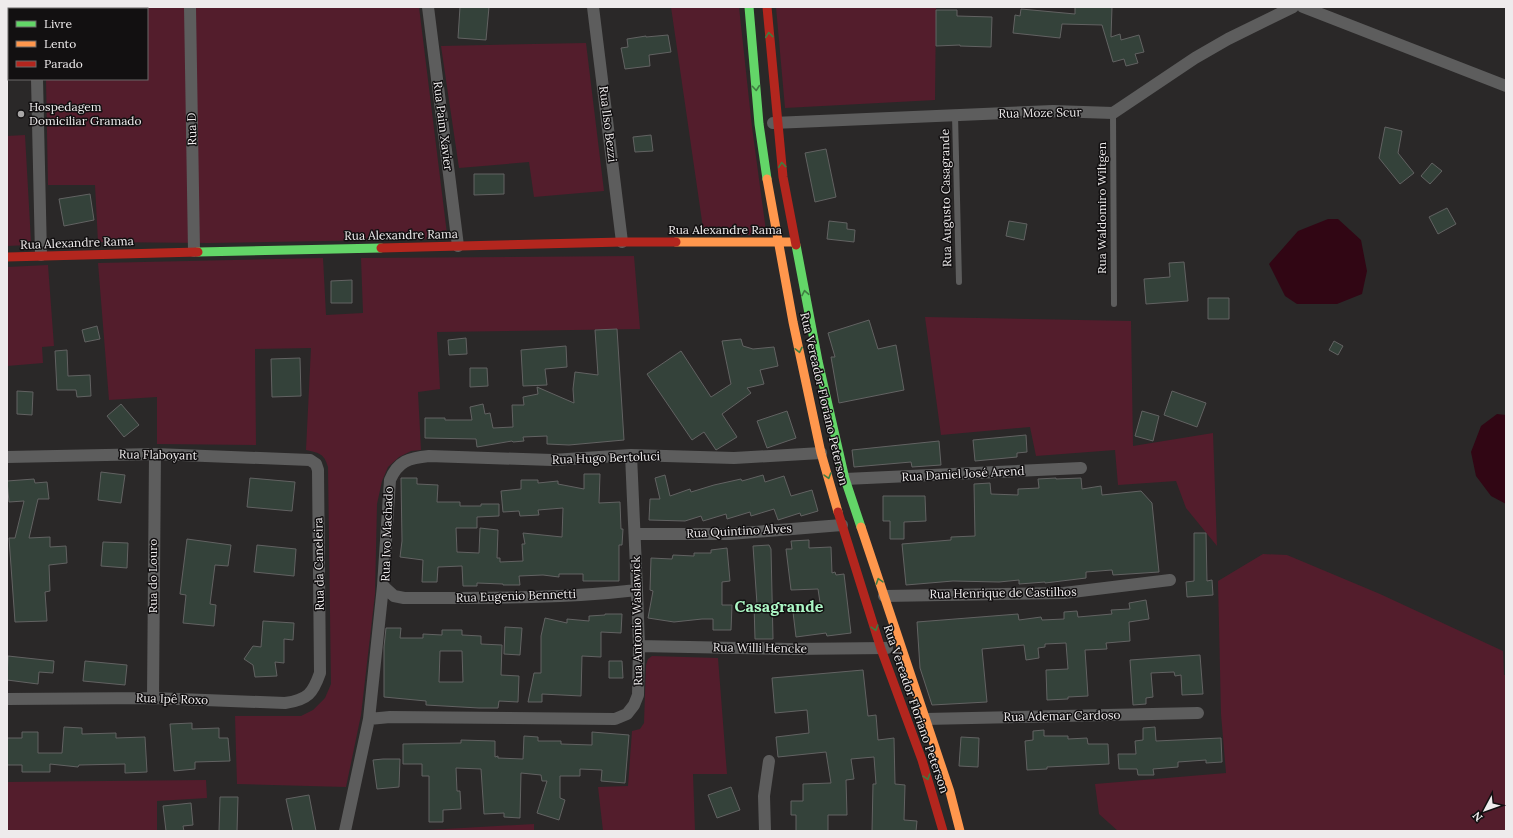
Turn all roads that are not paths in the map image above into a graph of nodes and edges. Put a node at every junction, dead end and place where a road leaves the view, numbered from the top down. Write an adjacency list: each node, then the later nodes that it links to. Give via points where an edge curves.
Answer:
1 (190, 7): 18 (street, Rua D)
2 (428, 7): 17 (street, Rua Paim Xavier)
3 (593, 7): 14 (street, Rua Ilso Bezzi)
4 (749, 7): 13 (main road, Rua Vereador Floriano Peterson, one-way to 13)
5 (767, 7): 12 (main road, Rua Vereador Floriano Peterson, one-way to 5)
6 (1293, 7): 10 (street, via 1215,46)
7 (1303, 7): 9 (street)
8 (37, 80): 19 (street)
9 (1506, 86)
10 (1113, 112): 11 (street, Rua Moze Scur, via 1053,111); 22 (lane, Rua Waldomiro Wiltgen)
11 (955, 115): 12 (street, Rua Moze Scur); 21 (lane, Rua Augusto Casagrande)
12 (778, 122): 13 (street, Rua Moze Scur); 15 (main road, Rua Vereador Floriano Peterson, one-way to 12, via 783,177)
13 (759, 124): 16 (main road, Rua Vereador Floriano Peterson)
14 (622, 242): 16 (main road, Rua Alexandre Rama); 17 (main road, Rua Alexandre Rama)
15 (795, 242): 16 (main road, Rua Alexandre Rama); 30 (main road, Rua Vereador Floriano Peterson, one-way to 15, via 818,361)
16 (779, 243): 23 (main road, Rua Vereador Floriano Peterson, one-way to 23, via 793,322)
17 (458, 246): 18 (main road, Rua Alexandre Rama)
18 (194, 251): 19 (main road, Rua Alexandre Rama)
19 (40, 256): 20 (main road, Rua Alexandre Rama)
20 (7, 257)
21 (959, 282)
22 (1114, 304)
23 (822, 453): 25 (street, Rua Hugo Bertoluci, via 734,458); 31 (main road, Rua Vereador Floriano Peterson, one-way to 31)
24 (155, 454): 26 (street, Rua Flaboyant); 27 (street, Rua Flaboyant); 42 (street, Rua do Louro)
25 (631, 455): 29 (street, Rua Hugo Bertoluci, via 552,460 429,456 414,457); 32 (street, Rua Antonio Waslawick)
26 (7, 457)
27 (310, 460): 41 (street, Rua da Caneleira, via 316,464 318,470)
28 (1081, 468): 30 (street, Rua Daniel José Arend)
29 (394, 469): 34 (street, Rua Ivo Machado, via 390,480)
30 (845, 479): 37 (main road, Rua Vereador Floriano Peterson, one-way to 30)
31 (842, 525): 32 (street, Rua Quintino Alves, via 729,534); 40 (main road, Rua Vereador Floriano Peterson, one-way to 40)
32 (635, 534): 35 (street, Rua Antonio Waslawick)
33 (1170, 580): 37 (street, Rua Henrique de Castilhos, via 1064,593)
34 (384, 586): 36 (street, Rua Ivo Machado); 45 (street)
35 (637, 590): 36 (street, Rua Eugenio Bennetti, via 517,598); 38 (street, Rua Antonio Waslawick)
36 (394, 596)
37 (884, 596): 39 (main road, Rua Vereador Floriano Peterson)
38 (639, 646): 40 (street, Rua Willi Hencke, via 789,650); 45 (street, Rua Antonio Waslawick, via 638,695 627,714 615,719)
39 (901, 647): 40 (street, Rua Willi Hencke); 46 (main road, Rua Vereador Floriano Peterson)
40 (881, 649): 50 (main road, Rua Vereador Floriano Peterson, one-way to 50, via 922,760)
41 (320, 672): 42 (street, Rua Ipê Roxo, via 310,694 299,702)
42 (153, 698): 43 (street, Rua Ipê Roxo)
43 (7, 699)
44 (1198, 713): 46 (street, Rua Ademar Cardoso)
45 (369, 718): 48 (street)
46 (925, 719): 51 (main road, Rua Vereador Floriano Peterson, via 950,792)
47 (769, 761): 49 (street, via 764,796)
48 (345, 831)
49 (765, 831)
50 (943, 831)
51 (960, 831)

